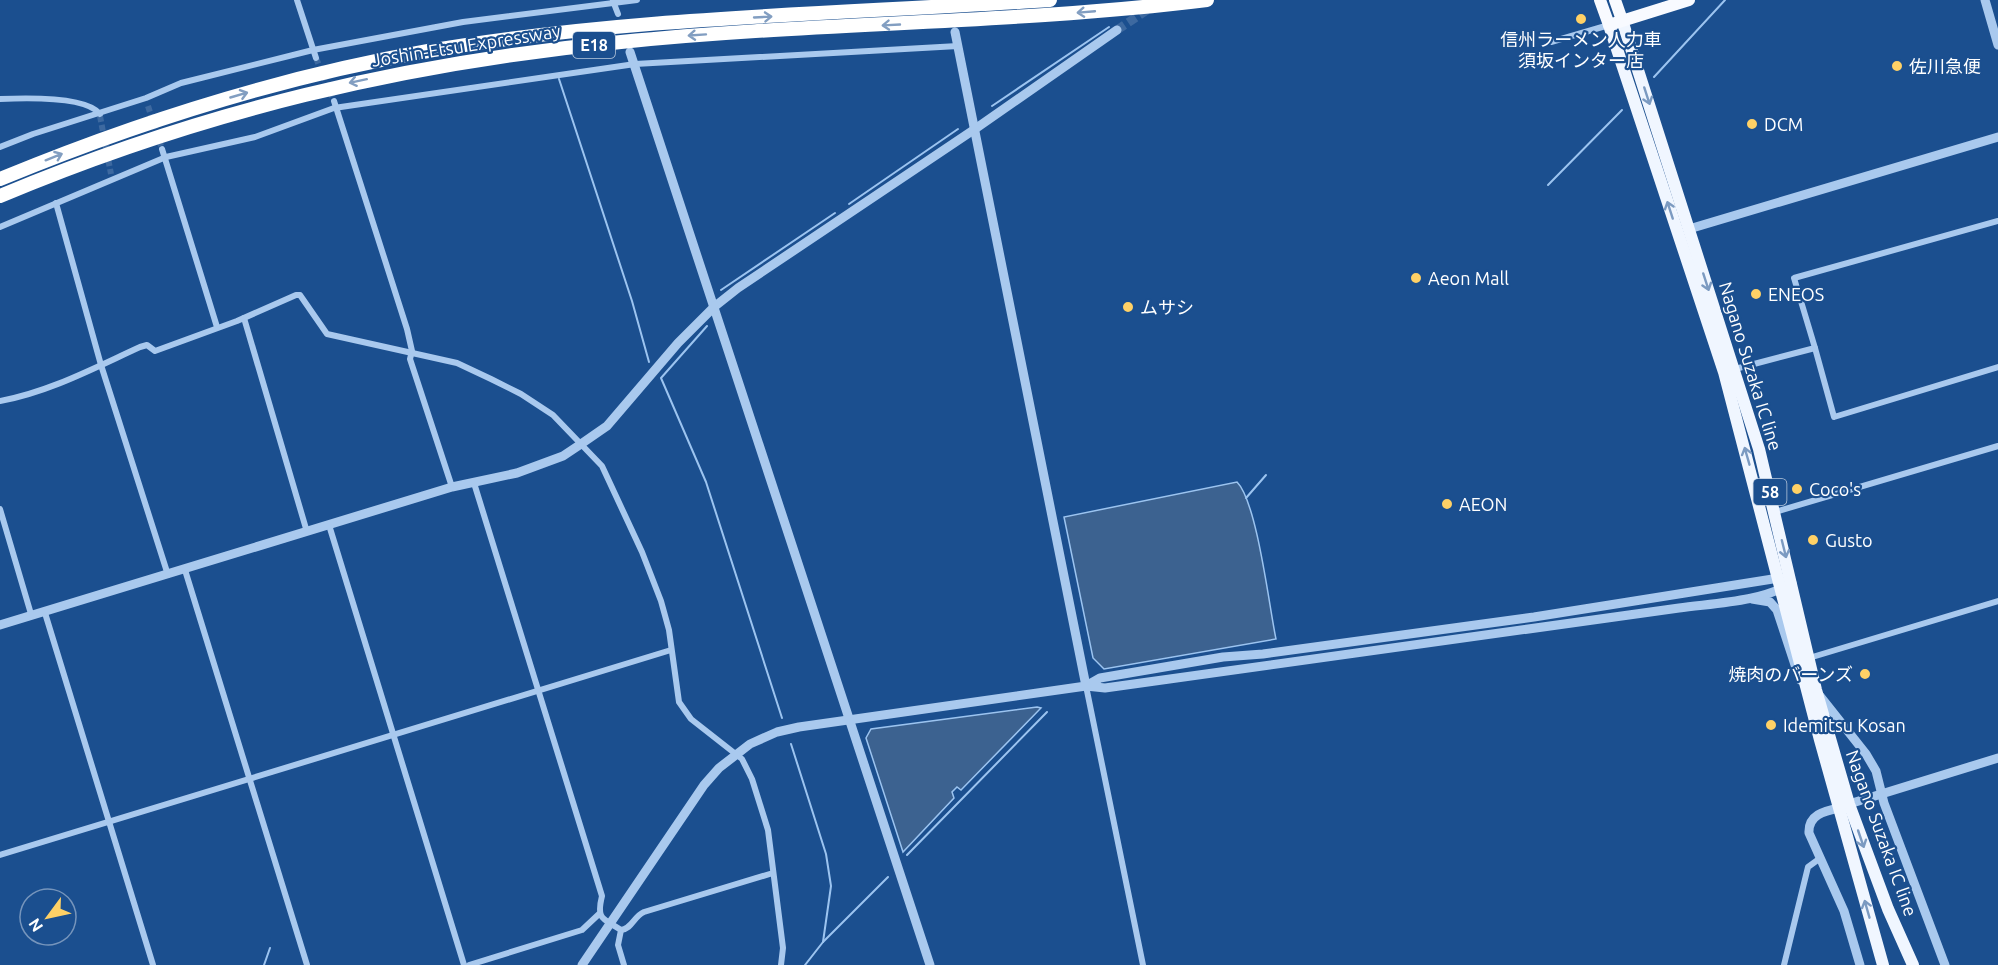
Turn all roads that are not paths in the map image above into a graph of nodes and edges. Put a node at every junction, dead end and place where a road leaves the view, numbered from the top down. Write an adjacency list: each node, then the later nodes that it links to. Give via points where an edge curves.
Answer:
1 (297, 0): 18 (street)
2 (637, 0): 9 (street)
3 (1050, 0): 32 (highway, Joshin-Etsu Expressway / E18, one-way to 3, via 200,106 290,81 428,51 660,23)
4 (1207, 0): 33 (highway, Joshin-Etsu Expressway / E18, one-way to 33, via 995,19 670,37 442,65 339,85 206,120)
5 (1600, 0): 12 (highway)
6 (1615, 0): 11 (highway)
7 (1689, 0): 11 (highway)
8 (1984, 0): 16 (street)
9 (614, 2): 10 (street); 18 (street, via 463,22)
10 (618, 14)
11 (1622, 20): 12 (highway); 37 (main road, Nagano Suzaka IC line / 58, one-way to 37)
12 (1609, 25): 15 (street); 58 (main road, Nagano Suzaka IC line / 58, one-way to 12, via 1724,372)
13 (1117, 30): 27 (street)
14 (955, 32): 17 (street)
15 (1551, 42)
16 (1998, 45)
17 (958, 46): 21 (street); 27 (street)
18 (313, 50): 20 (street); 22 (street, via 181,83)
19 (630, 52): 21 (street)
20 (316, 58)
21 (635, 64): 24 (street); 38 (street)
22 (146, 98): 25 (street); 26 (street)
23 (0, 99): 26 (street, via 88,105)
24 (334, 104): 31 (street, via 255,137); 42 (street)
25 (148, 106)
26 (100, 114): 29 (street)
27 (975, 129): 38 (street); 66 (street)
28 (1998, 137): 37 (street)
29 (0, 147)
30 (162, 149): 31 (street)
31 (166, 157): 34 (street); 40 (street)
32 (0, 179)
33 (0, 196)
34 (56, 203): 36 (street); 43 (street)
35 (1998, 221): 41 (street, via 1794,278)
36 (0, 227)
37 (1689, 230): 45 (main road, Nagano Suzaka IC line / 58, one-way to 45)
38 (714, 306): 47 (street, via 607,426); 69 (street)
39 (244, 318): 40 (street); 42 (street, via 292,295 300,295 327,334); 54 (street)
40 (218, 327): 43 (street, via 155,351 147,345 140,347)
41 (1815, 348): 44 (street, via 1834,417); 45 (street)
42 (412, 351): 47 (street, via 457,363 520,394 553,415); 50 (street, via 410,359)
43 (101, 365): 46 (street, via 63,382); 56 (street)
44 (1998, 367)
45 (1735, 369): 52 (main road, Nagano Suzaka IC line / 58)
46 (0, 401)
47 (581, 444): 49 (street, via 563,456 517,473); 64 (street, via 602,466 642,552 661,601)
48 (1998, 446): 52 (street)
49 (474, 483): 50 (street); 67 (street)
50 (452, 487): 53 (street)
51 (0, 509): 62 (street)
52 (1775, 512): 57 (main road, Nagano Suzaka IC line / 58, one-way to 57)
53 (329, 525): 54 (street); 70 (street)
54 (307, 532): 55 (street)
55 (185, 570): 56 (street); 73 (street)
56 (168, 575): 61 (street)
57 (1792, 583): 58 (street); 65 (main road, Nagano Suzaka IC line / 58)
58 (1780, 584): 59 (street); 66 (street, via 1223,657 1100,678); 68 (main road, Nagano Suzaka IC line / 58)
59 (1745, 598): 66 (street, via 1235,671 1105,688); 68 (street, via 1763,600 1777,610 1794,666)
60 (1998, 601): 65 (street)
61 (45, 613): 62 (street); 76 (street)
62 (32, 614): 63 (street)
63 (0, 625)
64 (671, 650): 67 (street); 71 (street, via 677,696 687,716)
65 (1809, 658): 68 (main road, Nagano Suzaka IC line / 58)
66 (1086, 686): 69 (street); 91 (street)
67 (537, 692): 70 (street); 80 (street, via 602,896)
68 (1813, 696): 74 (street, via 1866,754); 75 (main road, Nagano Suzaka IC line / 58)
69 (849, 720): 71 (street, via 777,732); 90 (street)
70 (394, 736): 73 (street); 85 (street)
71 (735, 753): 79 (street, via 742,759 762,807); 81 (street, via 704,786)
72 (1998, 758): 74 (street)
73 (251, 778): 76 (street); 84 (street)
74 (1884, 794): 75 (street); 96 (street, via 1884,803)
75 (1844, 806): 78 (street, via 1819,814 1808,827); 94 (main road, Nagano Suzaka IC line / 58, one-way to 75); 95 (main road, Nagano Suzaka IC line / 58, one-way to 95)
76 (107, 822): 77 (street); 83 (street)
77 (0, 855)
78 (1819, 859): 92 (street, via 1808,867); 93 (street, via 1844,911)
79 (773, 873): 82 (street, via 638,914 629,927); 89 (street, via 783,948)
80 (599, 914): 81 (street); 86 (street, via 582,930)
81 (610, 923): 82 (street); 87 (street)
82 (621, 930): 88 (street, via 618,945)
83 (153, 965)
84 (307, 965)
85 (464, 965)
86 (469, 965)
87 (582, 965)
88 (624, 965)
89 (781, 965)
90 (930, 965)
91 (1143, 965)
92 (1784, 965)
93 (1860, 965)
94 (1883, 965)
95 (1913, 965)
96 (1945, 965)

